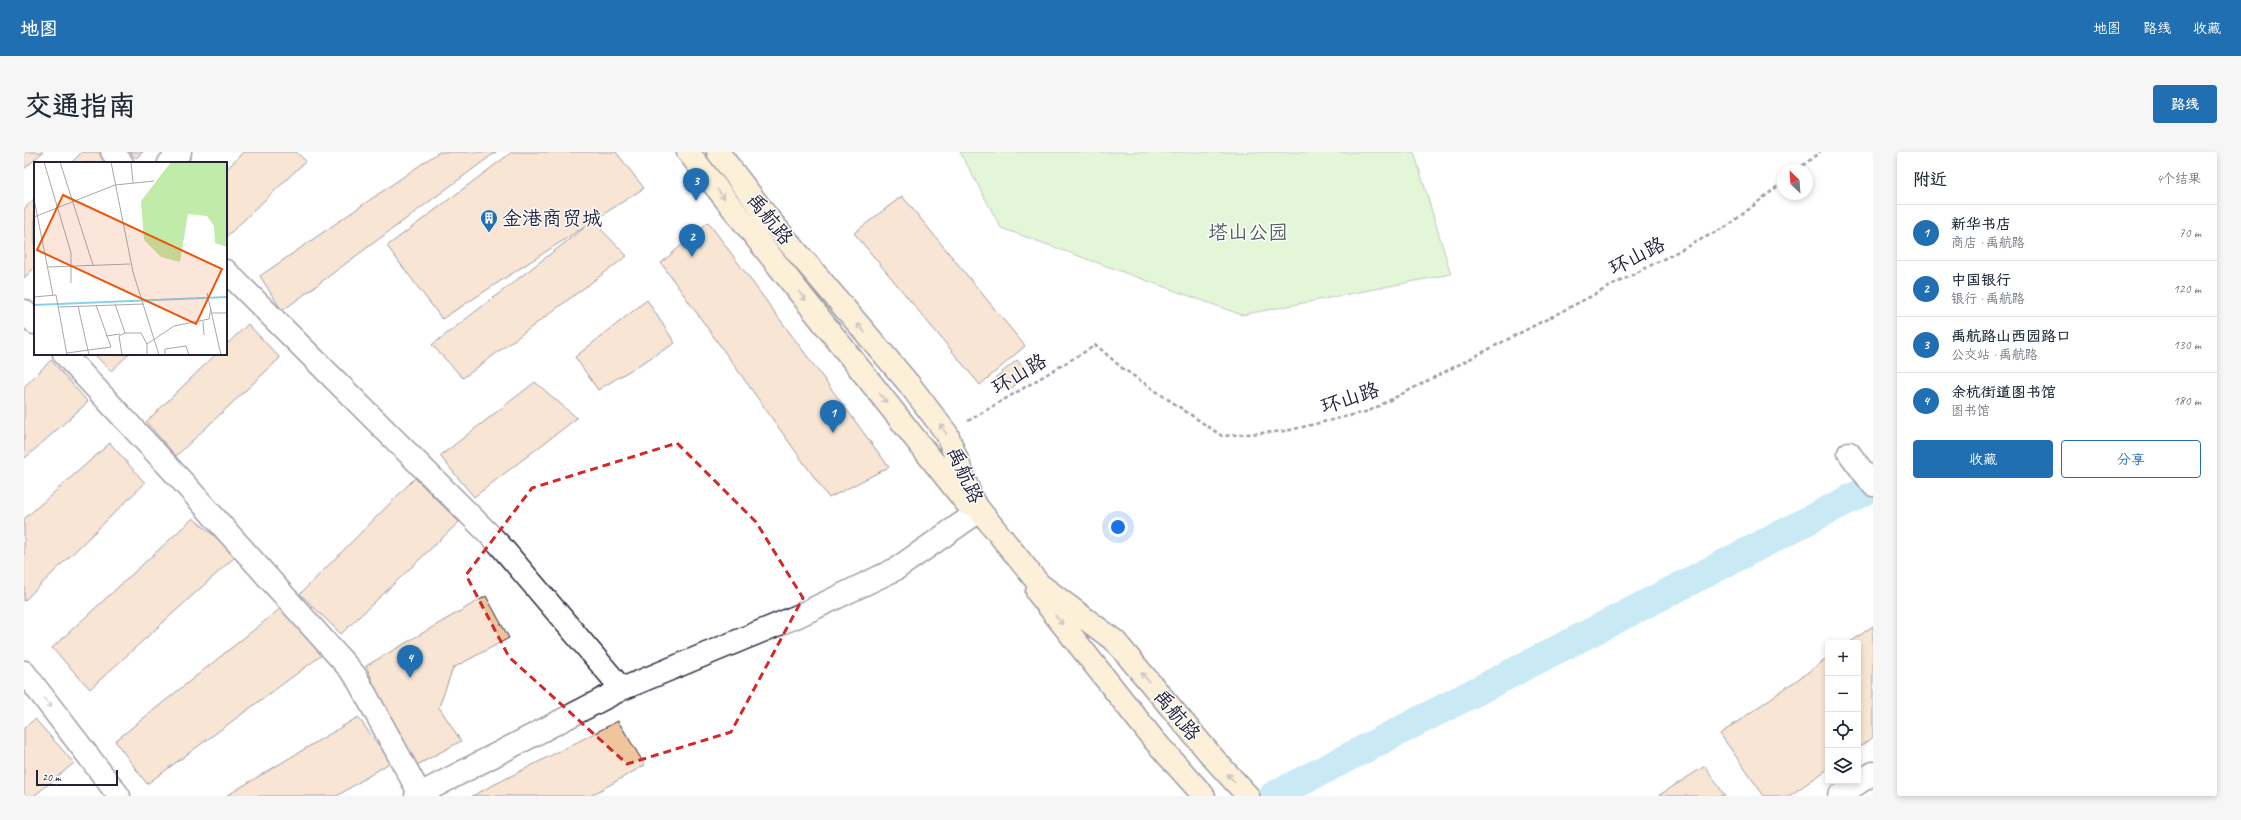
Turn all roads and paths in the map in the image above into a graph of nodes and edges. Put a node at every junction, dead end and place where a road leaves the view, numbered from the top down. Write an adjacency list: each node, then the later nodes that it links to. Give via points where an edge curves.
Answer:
1 (112, 152): 6 (street)
2 (180, 152): 7 (street)
3 (688, 152): 18 (main road, 禹航路, one-way to 18)
4 (718, 152): 15 (main road, 禹航路, one-way to 4, via 909,384 769,219)
5 (1820, 152): 8 (path)
6 (121, 162)
7 (170, 162)
8 (1805, 164)
9 (1777, 187): 15 (path, 环山路, via 1729,225 1370,411 1286,431 1222,436 1122,368 1096,345)
10 (227, 273): 20 (street, via 499,544)
11 (34, 300): 12 (street)
12 (24, 311): 13 (street)
13 (34, 322)
14 (65, 355): 22 (street, via 182,481 355,675)
15 (947, 434): 25 (main road, 禹航路, one-way to 15, via 1115,641 1038,584 973,502)
16 (1849, 453): 17 (street)
17 (1873, 485)
18 (975, 514): 20 (street, via 896,569 798,616); 24 (main road, 禹航路, one-way to 24, via 1154,740)
19 (24, 672): 23 (street, one-way to 23)
20 (622, 689): 22 (street)
21 (1873, 773): 26 (street)
22 (419, 795)
23 (119, 796)
24 (1204, 796)
25 (1248, 796)
26 (1839, 796)

